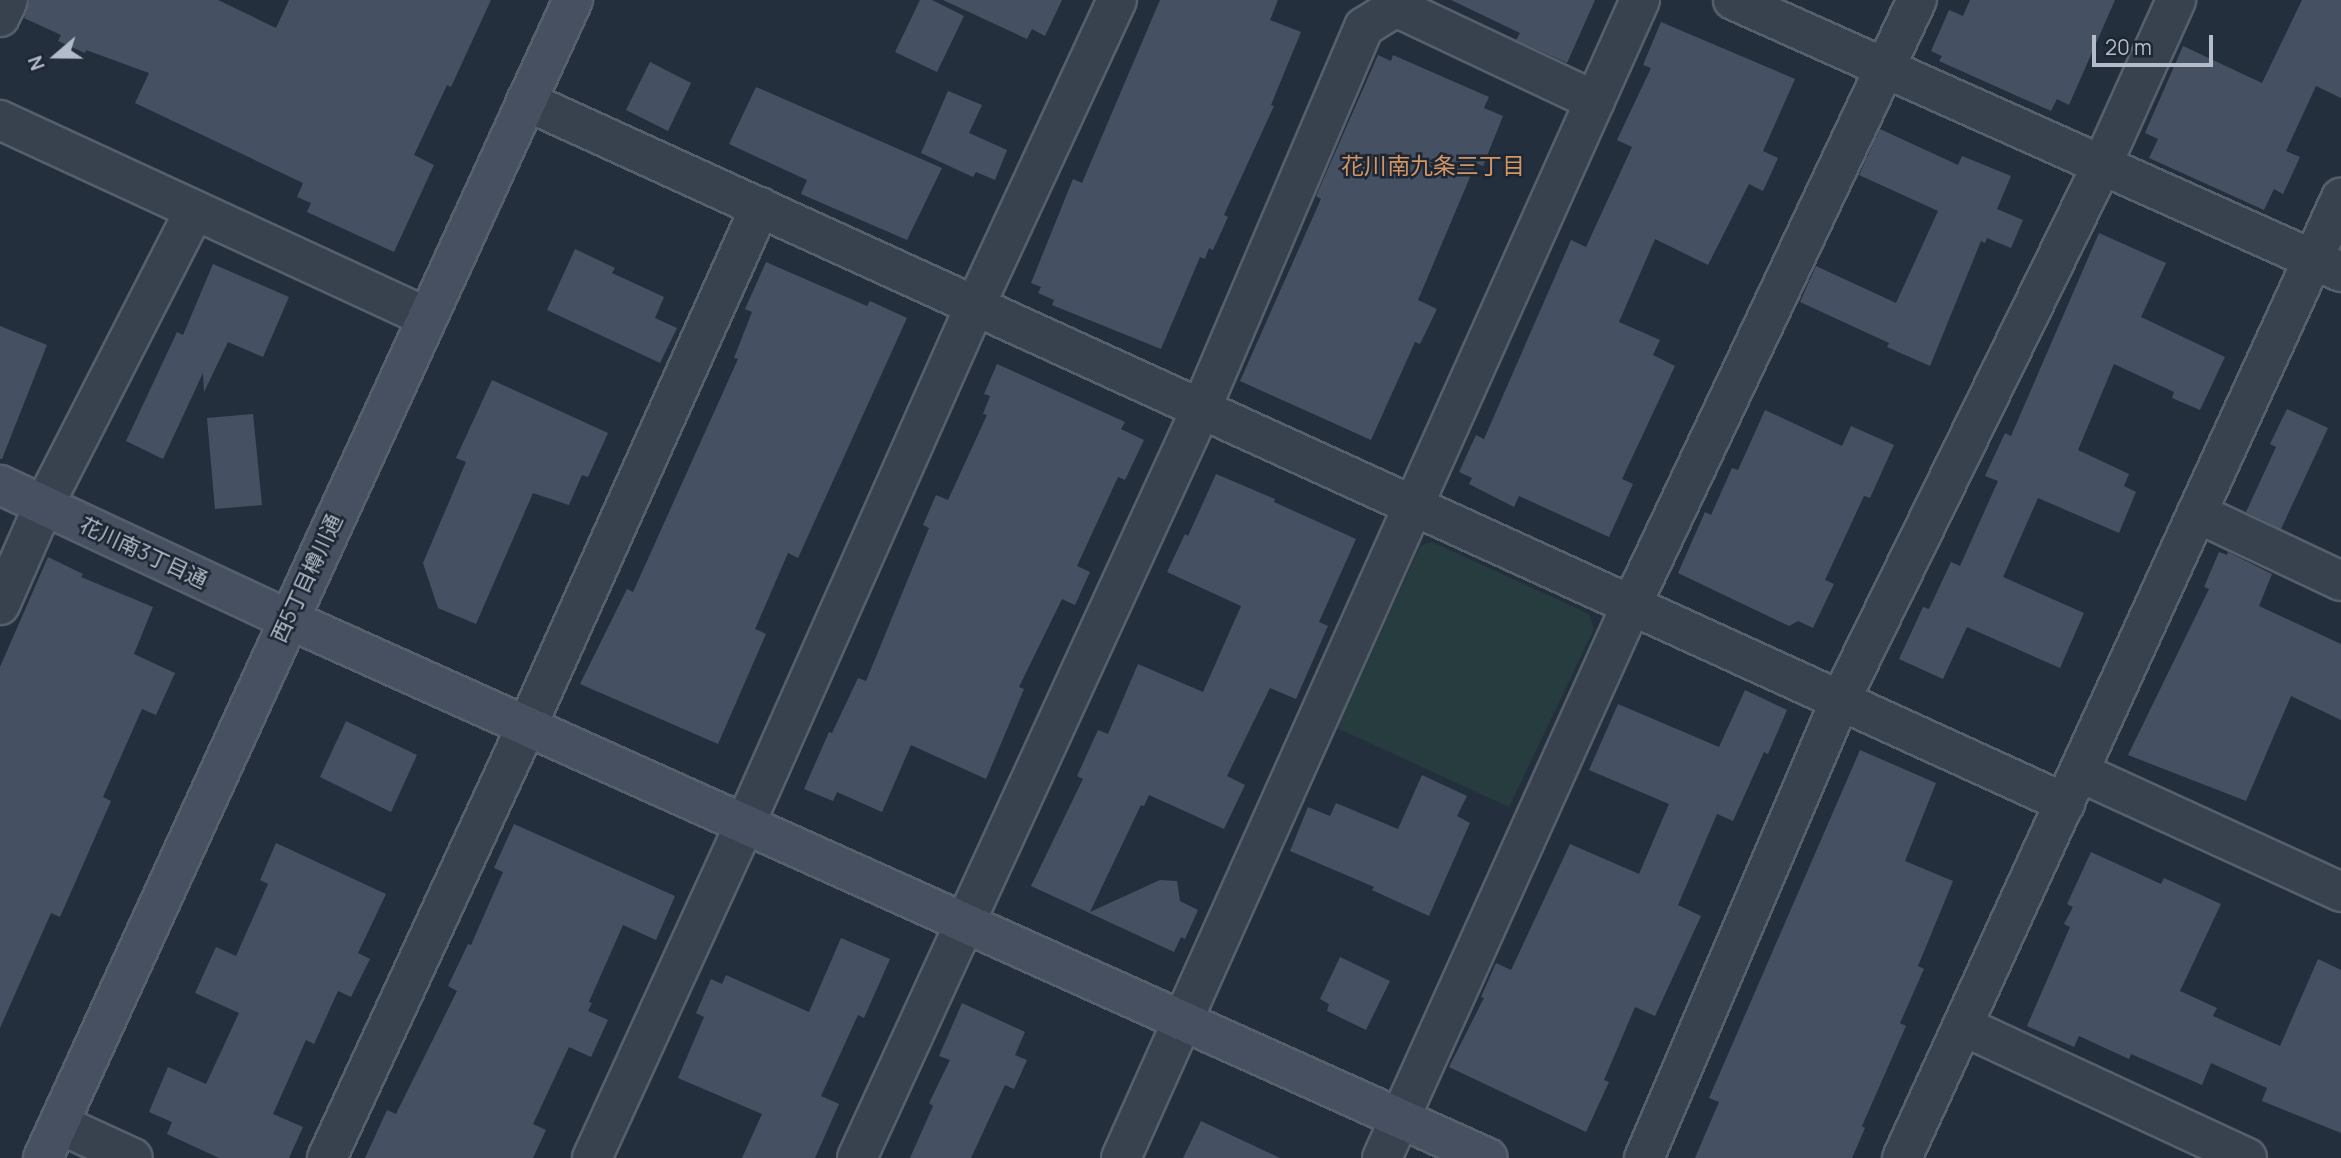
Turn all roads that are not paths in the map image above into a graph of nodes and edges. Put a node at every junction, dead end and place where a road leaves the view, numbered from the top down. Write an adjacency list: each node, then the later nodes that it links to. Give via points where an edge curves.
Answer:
1 (8, 0): 8 (street)
2 (573, 0): 10 (street, 西5丁目樽川通)
3 (1117, 0): 18 (street)
4 (1640, 0): 11 (street)
5 (1732, 0): 9 (street)
6 (1917, 0): 9 (street)
7 (2176, 0): 13 (street)
8 (0, 17)
9 (1883, 67): 13 (street); 27 (street)
10 (526, 101): 15 (street); 19 (street, 西5丁目樽川通)
11 (1595, 101): 20 (street, via 1396,7 1364,27); 23 (street)
12 (0, 120): 16 (street)
13 (2102, 164): 17 (street); 29 (street)
14 (2341, 198): 17 (street)
15 (760, 207): 18 (street); 30 (street)
16 (195, 210): 19 (street); 22 (street)
17 (2327, 266): 24 (street)
18 (975, 306): 20 (street); 32 (street)
19 (426, 317): 28 (street, 西5丁目樽川通)
20 (1201, 409): 23 (street); 34 (street)
21 (0, 485): 22 (street, 花川南3丁目通)
22 (44, 505): 26 (street); 28 (street, 花川南3丁目通)
23 (1412, 506): 27 (street); 35 (street)
24 (2197, 513): 25 (street); 31 (street)
25 (2341, 581)
26 (0, 605)
27 (1631, 606): 29 (street); 37 (street)
28 (288, 619): 30 (street, 花川南3丁目通); 38 (street, 西5丁目樽川通)
29 (1840, 701): 31 (street); 47 (street)
30 (527, 726): 32 (street, 花川南3丁目通); 41 (street)
31 (2072, 788): 33 (street); 36 (street)
32 (745, 824): 34 (street, 花川南3丁目通); 42 (street)
33 (2341, 892)
34 (964, 923): 35 (street, 花川南3丁目通); 43 (street)
35 (1184, 1021): 37 (street, 花川南3丁目通); 44 (street)
36 (1963, 1026): 48 (street); 49 (street)
37 (1400, 1119): 45 (street); 46 (street, 花川南3丁目通)
38 (58, 1124): 39 (street, 西5丁目樽川通); 40 (street)
39 (43, 1158)
40 (133, 1158)
41 (327, 1158)
42 (592, 1158)
43 (857, 1158)
44 (1121, 1158)
45 (1382, 1158)
46 (1488, 1158)
47 (1644, 1158)
48 (1902, 1158)
49 (2247, 1158)

